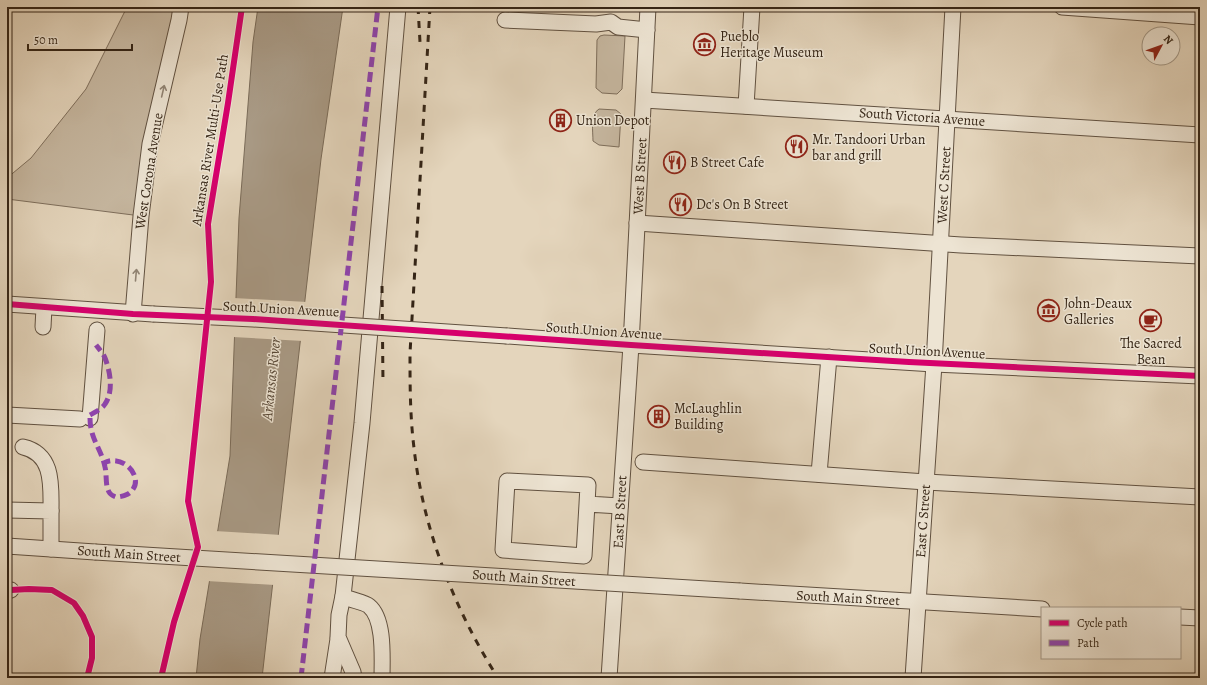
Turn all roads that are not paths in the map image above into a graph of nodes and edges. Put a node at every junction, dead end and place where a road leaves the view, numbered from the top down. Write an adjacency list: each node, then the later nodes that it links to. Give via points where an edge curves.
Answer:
1 (181, 7): 19 (street, West Corona Avenue, one-way to 1, via 150,144)
2 (398, 7): 38 (street, via 362,424)
3 (648, 7): 9 (street, West B Street)
4 (752, 7): 11 (street)
5 (953, 7): 12 (street, West C Street)
6 (1062, 7): 7 (street)
7 (1200, 17)
8 (505, 20): 9 (street, via 596,24 611,22 618,27)
9 (647, 30): 10 (street, West B Street)
10 (644, 100): 11 (street, South Victoria Avenue); 14 (street, West B Street)
11 (746, 106): 12 (street, South Victoria Avenue)
12 (947, 119): 13 (street, South Victoria Avenue); 15 (street, West C Street)
13 (1200, 135)
14 (637, 223): 15 (street); 22 (street, West B Street)
15 (940, 244): 16 (street); 24 (street, West C Street)
16 (1200, 256)
17 (7, 304): 18 (street, South Union Avenue)
18 (44, 307): 19 (street, South Union Avenue); 20 (street)
19 (133, 314): 22 (street, South Union Avenue, bridge, via 253,319)
20 (43, 327)
21 (97, 330): 26 (street, via 85,418)
22 (631, 345): 23 (street, South Union Avenue); 33 (street, East B Street)
23 (829, 357): 24 (street, South Union Avenue); 29 (street)
24 (934, 364): 25 (street, South Union Avenue); 30 (street, East C Street)
25 (1200, 376)
26 (7, 415)
27 (23, 447): 35 (street, via 36,453 48,470 51,483)
28 (642, 462): 29 (street)
29 (819, 474): 30 (street)
30 (926, 482): 31 (street); 39 (street, East C Street)
31 (1200, 497)
32 (587, 504): 32 (street, via 588,485 507,482 503,550 584,556); 33 (street)
33 (620, 506): 47 (street, East B Street)
34 (7, 510): 35 (street)
35 (51, 511): 37 (street)
36 (7, 546): 37 (street, South Main Street)
37 (51, 549): 39 (street, South Main Street, bridge)
38 (343, 596): 43 (street); 46 (street, via 368,606 378,619 382,642)
39 (918, 602): 40 (street, South Main Street); 48 (street, East C Street)
40 (1041, 609)
41 (1181, 617): 42 (street)
42 (1200, 618)
43 (338, 637): 44 (street); 45 (street)
44 (332, 678)
45 (354, 678)
46 (382, 678)
47 (609, 678)
48 (913, 678)

